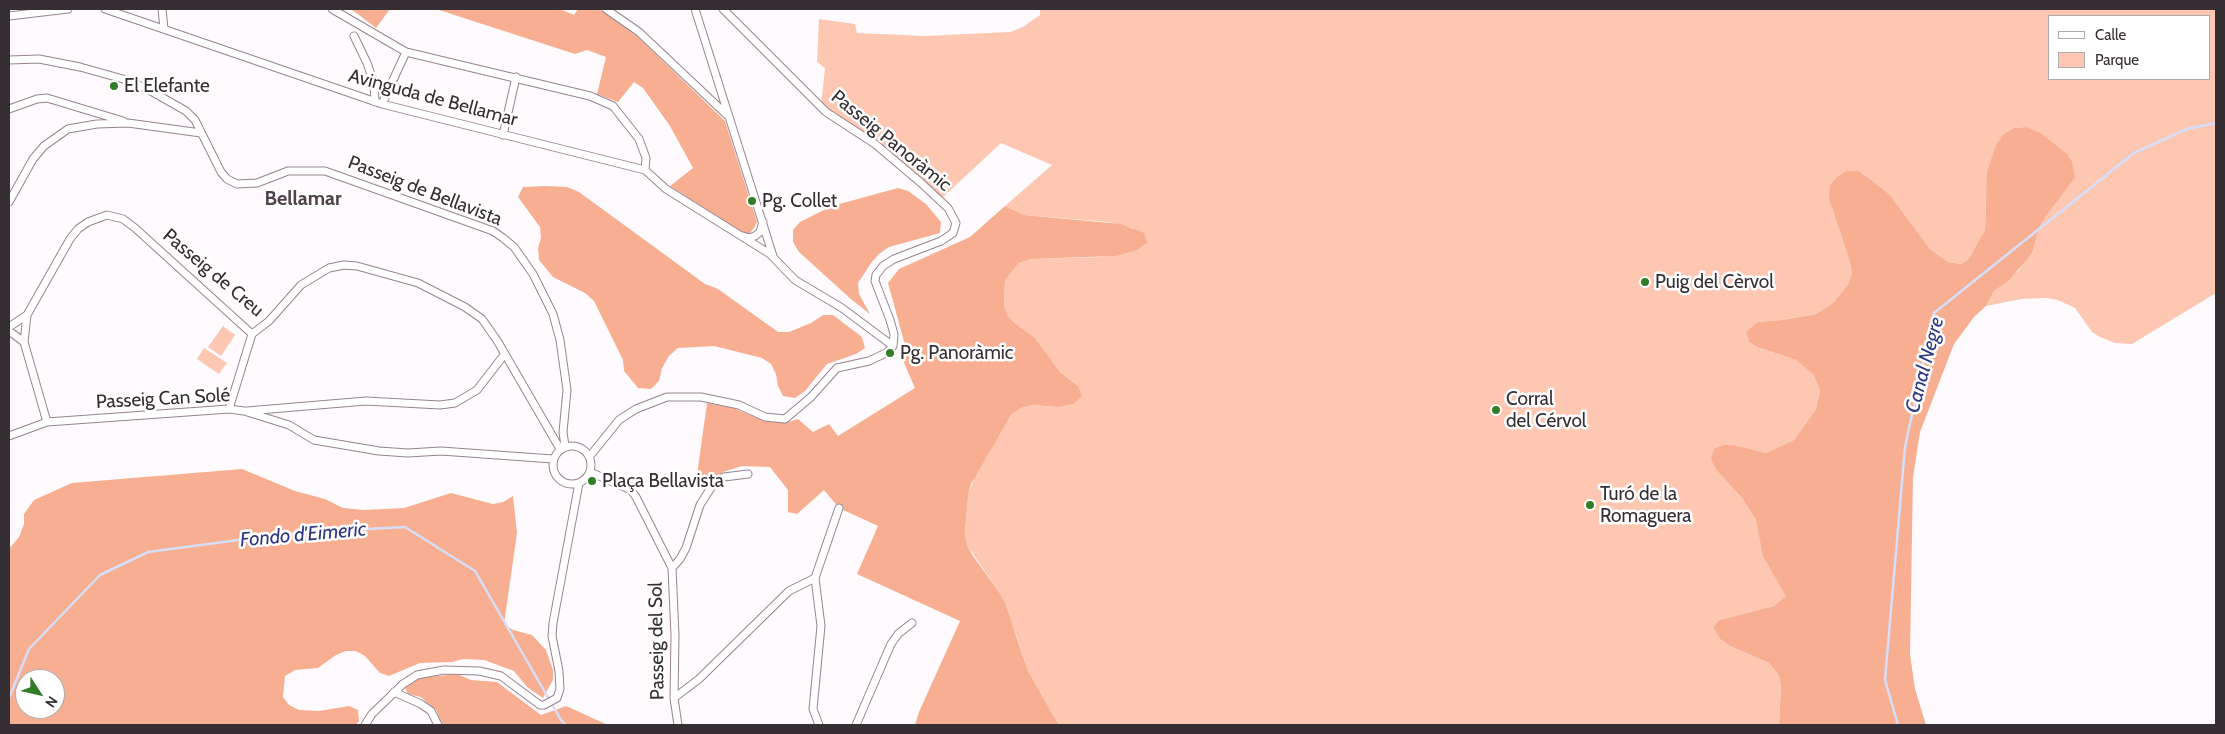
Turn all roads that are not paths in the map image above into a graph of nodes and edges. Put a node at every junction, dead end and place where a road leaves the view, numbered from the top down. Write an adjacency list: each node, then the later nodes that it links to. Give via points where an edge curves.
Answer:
1 (68, 9): 8 (street)
2 (105, 9): 9 (street, Avinguda de Bellamar)
3 (162, 9): 9 (street)
4 (332, 9): 11 (street)
5 (606, 9): 15 (street, via 639,32)
6 (696, 9): 14 (street)
7 (723, 9): 34 (street, Passeig Panoràmic, via 826,112 875,144 920,182 955,218 953,233 894,259 876,275 875,281 894,334)
8 (9, 16)
9 (164, 29): 16 (street, Avinguda de Bellamar)
10 (354, 36): 16 (street, via 374,82)
11 (406, 52): 13 (street); 16 (street)
12 (9, 60): 20 (street, Passeig de Bellavista, via 39,59 130,81 186,111 196,120)
13 (516, 77): 21 (street); 22 (street, via 590,96 614,106)
14 (722, 93): 15 (street); 18 (street)
15 (713, 101): 18 (street)
16 (378, 103): 21 (street, Avinguda de Bellamar)
17 (9, 109): 19 (street, via 47,98)
18 (729, 117): 26 (street)
19 (128, 123): 20 (street); 25 (street, via 68,129 44,146 33,159)
20 (201, 133): 40 (street, Passeig de Bellavista, via 221,172 236,184 258,183 288,171 325,171 493,231 514,247 533,274 553,314 560,340 567,390)
21 (503, 135): 23 (street, Avinguda de Bellamar)
22 (642, 148): 23 (street); 24 (street, via 646,158)
23 (635, 167): 24 (street, Avinguda de Bellamar)
24 (645, 170): 27 (street, Avinguda de Bellamar, via 673,194)
25 (9, 202)
26 (763, 222): 27 (street, via 755,236); 28 (street)
27 (740, 236): 28 (street, Avinguda de Bellamar)
28 (773, 257): 34 (street, Avinguda de Bellamar, via 795,280 842,308)
29 (27, 314): 30 (street, Passeig de Creu); 32 (street, Passeig de Creu, via 70,239 88,222 107,215 123,219 135,228); 33 (street)
30 (9, 327)
31 (9, 331): 33 (street)
32 (252, 334): 35 (street, Passeig de Creu, via 269,321 301,285 329,268 344,265 418,283 465,307 482,319); 36 (street)
33 (24, 342): 38 (street)
34 (893, 346): 41 (street, via 881,357 837,368 785,419 765,417 740,405 710,399 667,397 636,409 620,420)
35 (504, 355): 37 (street, via 478,390 455,403 366,401); 40 (street, Passeig de Creu)
36 (229, 410): 37 (street, Passeig Can Solé); 38 (street, Passeig Can Solé)
37 (244, 411): 42 (street, Passeig Can Solé, via 289,425 314,440 379,452 441,451)
38 (47, 422): 39 (street, Passeig Can Solé)
39 (9, 436)
40 (562, 448): 41 (street, via 575,445); 42 (street)
41 (590, 456): 43 (street)
42 (553, 459): 45 (street, via 552,467 559,479 565,483)
43 (590, 472): 45 (street); 47 (street, Passeig del Sol, via 631,490)
44 (748, 474): 47 (street, via 724,477 714,483 700,505 686,548)
45 (579, 483): 50 (street, via 553,623 560,689 551,702 540,705 502,676 479,671 444,670 418,675)
46 (839, 508): 48 (street)
47 (672, 568): 51 (street, Passeig del Sol)
48 (815, 578): 51 (street, via 789,592 699,679); 55 (street, via 820,626 813,709)
49 (912, 623): 56 (street, via 891,644)
50 (394, 692): 52 (street, via 372,714); 53 (street, via 431,711)
51 (674, 698): 54 (street, Passeig del Sol)
52 (366, 725)
53 (438, 725)
54 (678, 725)
55 (819, 725)
56 (856, 725)

